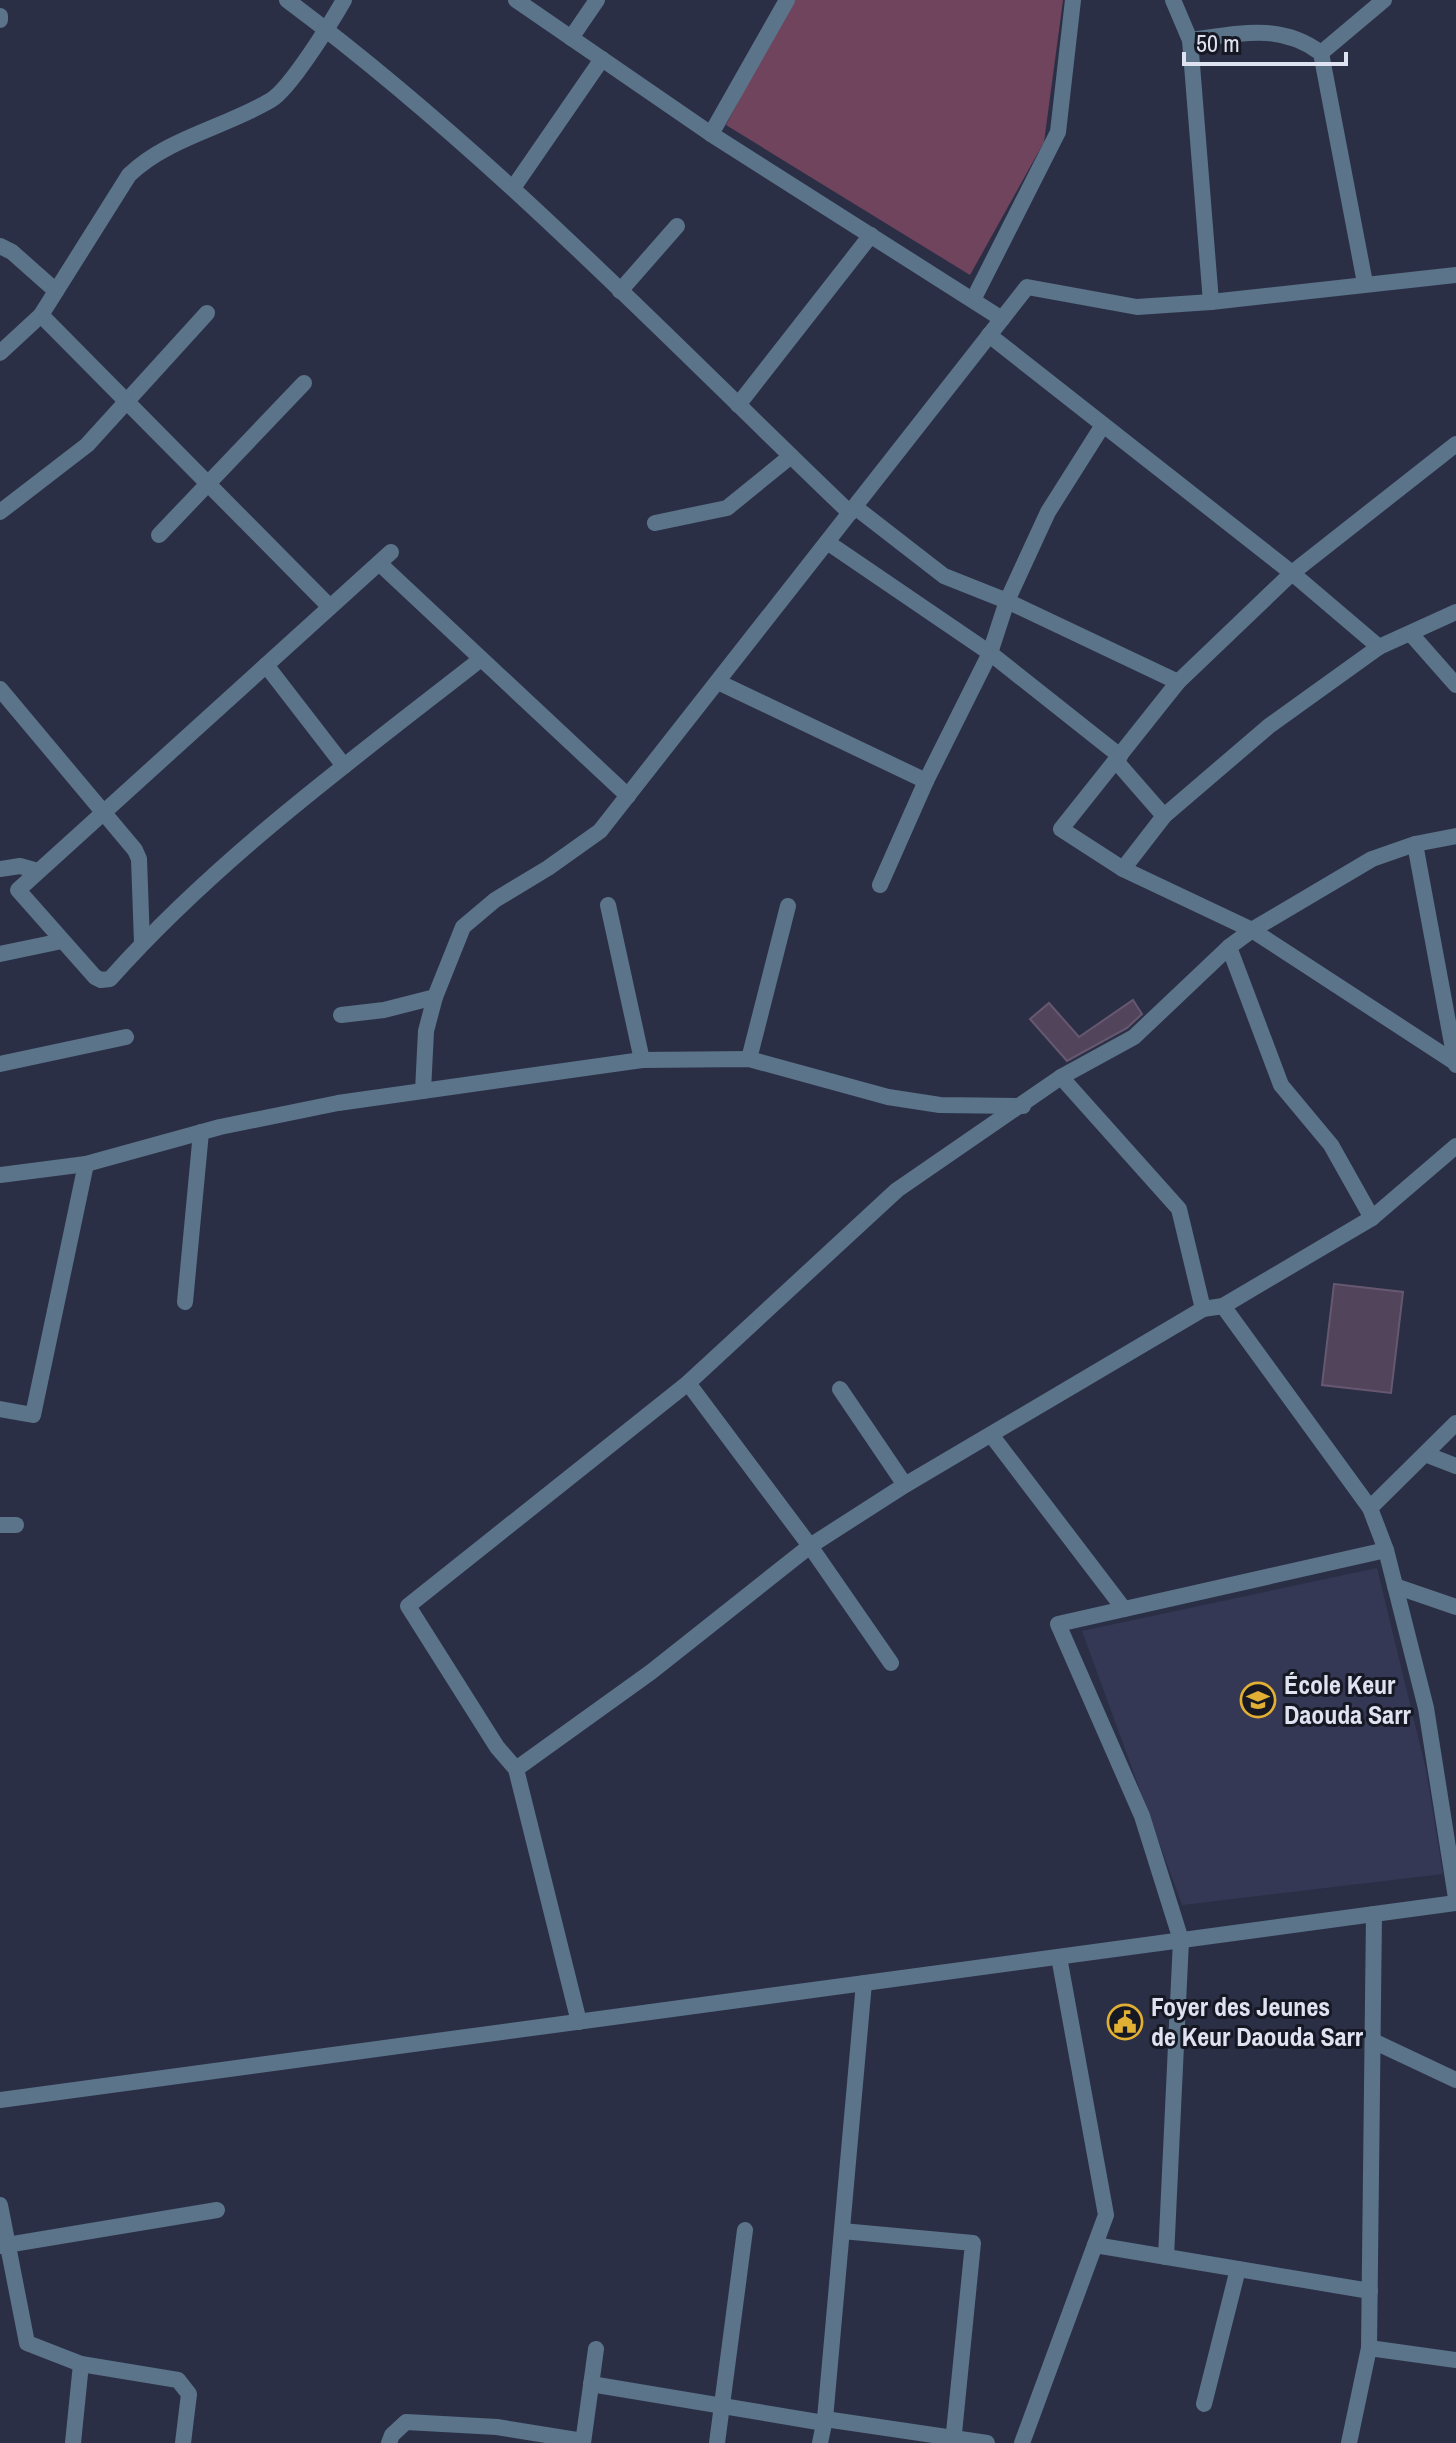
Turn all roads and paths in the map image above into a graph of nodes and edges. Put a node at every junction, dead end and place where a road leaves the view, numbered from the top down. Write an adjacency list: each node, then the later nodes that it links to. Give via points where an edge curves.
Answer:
1 (287, 0): 9 (street)
2 (344, 0): 9 (street)
3 (516, 0): 10 (street)
4 (597, 0): 10 (street)
5 (787, 0): 14 (street)
6 (1073, 0): 23 (street, via 1058,132)
7 (1173, 0): 11 (street)
8 (1384, 0): 12 (street)
9 (327, 30): 15 (street); 21 (street, via 275,99 148,159 129,175)
10 (571, 38): 13 (street)
11 (1190, 40): 12 (street, via 1266,31); 24 (street)
12 (1321, 53): 20 (street)
13 (602, 59): 14 (street); 15 (street)
14 (711, 134): 17 (street)
15 (513, 188): 22 (street)
16 (677, 226): 22 (street)
17 (871, 235): 23 (street); 32 (street)
18 (0, 246): 21 (street)
19 (1456, 275): 20 (street)
20 (1365, 283): 24 (street)
21 (56, 291): 26 (street)
22 (620, 291): 32 (street)
23 (973, 300): 27 (street)
24 (1211, 302): 27 (street, via 1137,307 1027,287)
25 (207, 313): 31 (street)
26 (41, 315): 29 (street); 31 (street)
27 (1002, 319): 28 (street)
28 (989, 335): 33 (street); 37 (street)
29 (0, 353)
30 (304, 383): 36 (street)
31 (126, 402): 36 (street); 38 (street, via 87,445)
32 (738, 405): 35 (street)
33 (1103, 425): 42 (street); 43 (street, via 1048,512)
34 (1456, 444): 42 (street)
35 (791, 456): 37 (street); 39 (street, via 727,508)
36 (208, 484): 40 (street); 44 (street)
37 (852, 510): 41 (street); 43 (street, via 944,576)
38 (0, 512)
39 (655, 523)
40 (159, 535)
41 (827, 542): 48 (street); 51 (street)
42 (1292, 573): 47 (street); 52 (street)
43 (1007, 601): 48 (street); 52 (street)
44 (330, 607): 49 (street, via 385,558); 50 (street)
45 (1456, 612): 46 (street)
46 (1411, 634): 47 (street); 53 (street)
47 (1379, 647): 60 (street, via 1269,726)
48 (990, 653): 55 (street); 57 (street)
49 (481, 659): 56 (street); 58 (street)
50 (266, 665): 56 (street); 59 (street)
51 (718, 682): 57 (street); 58 (street)
52 (1178, 682): 55 (street)
53 (1456, 685)
54 (0, 689): 59 (street)
55 (1118, 759): 60 (street); 64 (street, via 1061,829)
56 (344, 766): 71 (street, via 272,823)
57 (926, 781): 66 (street)
58 (628, 796): 74 (street, via 600,831 463,927)
59 (103, 813): 65 (street); 71 (street, via 138,855)
60 (1164, 816): 64 (street)
61 (1456, 836): 62 (street)
62 (1415, 844): 69 (street, via 1372,859); 80 (street)
63 (0, 869): 65 (street, via 20,866)
64 (1123, 869): 69 (street)
65 (38, 871): 70 (street, via 18,890)
66 (880, 885)
67 (608, 905): 78 (street)
68 (788, 906): 77 (street)
69 (1252, 930): 72 (street); 80 (street)
70 (62, 941): 71 (street, via 101,980 110,979); 73 (street)
71 (142, 943)
72 (1229, 947): 81 (street, via 1134,1037); 88 (street, via 1281,1085 1331,1145)
73 (0, 954)
74 (435, 997): 75 (street); 82 (street, via 426,1031)
75 (341, 1015)
76 (126, 1037): 79 (street)
77 (749, 1059): 78 (street); 83 (street, via 888,1097 940,1105)
78 (642, 1060): 82 (street)
79 (0, 1064)
80 (1456, 1064)
81 (1061, 1077): 83 (street); 91 (street, via 1179,1209)
82 (423, 1091): 84 (street)
83 (1023, 1106): 92 (street, via 897,1190)
84 (201, 1132): 86 (street); 89 (street)
85 (1456, 1146): 88 (street)
86 (86, 1164): 87 (street); 94 (street, via 33,1415)
87 (0, 1175)
88 (1372, 1218): 90 (street)
89 (185, 1302)
90 (1223, 1306): 91 (street); 100 (street)
91 (1203, 1309): 96 (street)
92 (688, 1383): 101 (street); 107 (street, via 408,1606)
93 (840, 1389): 99 (street)
94 (0, 1409)
95 (1456, 1423): 97 (street)
96 (992, 1436): 99 (street); 105 (street)
97 (1425, 1454): 98 (street); 100 (street)
98 (1456, 1466)
99 (905, 1485): 101 (street)
100 (1370, 1508): 102 (street)
101 (810, 1546): 106 (street); 107 (street, via 651,1672)
102 (1386, 1550): 103 (street); 105 (street)
103 (1395, 1586): 104 (street); 108 (street, via 1426,1708)
104 (1456, 1607)
105 (1124, 1609): 110 (street, via 1058,1624 1142,1816)
106 (891, 1663)
107 (516, 1769): 113 (street)
108 (1456, 1900): 109 (street)
109 (1374, 1914): 110 (street); 114 (street)
110 (1181, 1940): 111 (street); 123 (street)
111 (1059, 1957): 112 (street); 122 (street, via 1106,2215)
112 (864, 1983): 113 (street); 120 (street)
113 (579, 2022): 116 (street)
114 (1373, 2041): 115 (street); 125 (street)
115 (1456, 2080)
116 (0, 2100)
117 (0, 2205): 121 (street)
118 (217, 2210): 121 (street)
119 (745, 2230): 132 (street)
120 (842, 2231): 133 (street); 134 (street, via 973,2243)
121 (4, 2245): 129 (street, via 27,2343)
122 (1095, 2245): 123 (street); 142 (street)
123 (1166, 2257): 124 (street)
124 (1238, 2269): 125 (street); 131 (street)
125 (1370, 2291): 126 (street)
126 (1369, 2348): 128 (street); 143 (street)
127 (596, 2349): 130 (street)
128 (1456, 2360)
129 (81, 2364): 136 (street); 137 (street, via 178,2380 189,2394)
130 (591, 2384): 132 (street); 135 (street)
131 (1204, 2404)
132 (722, 2406): 133 (street); 139 (street)
133 (825, 2421): 134 (street); 140 (street)
134 (953, 2440): 141 (street)
135 (583, 2442): 138 (street, via 497,2427 406,2422)
136 (73, 2443)
137 (183, 2443)
138 (389, 2443)
139 (717, 2443)
140 (820, 2443)
141 (987, 2443)
142 (1022, 2443)
143 (1349, 2443)

